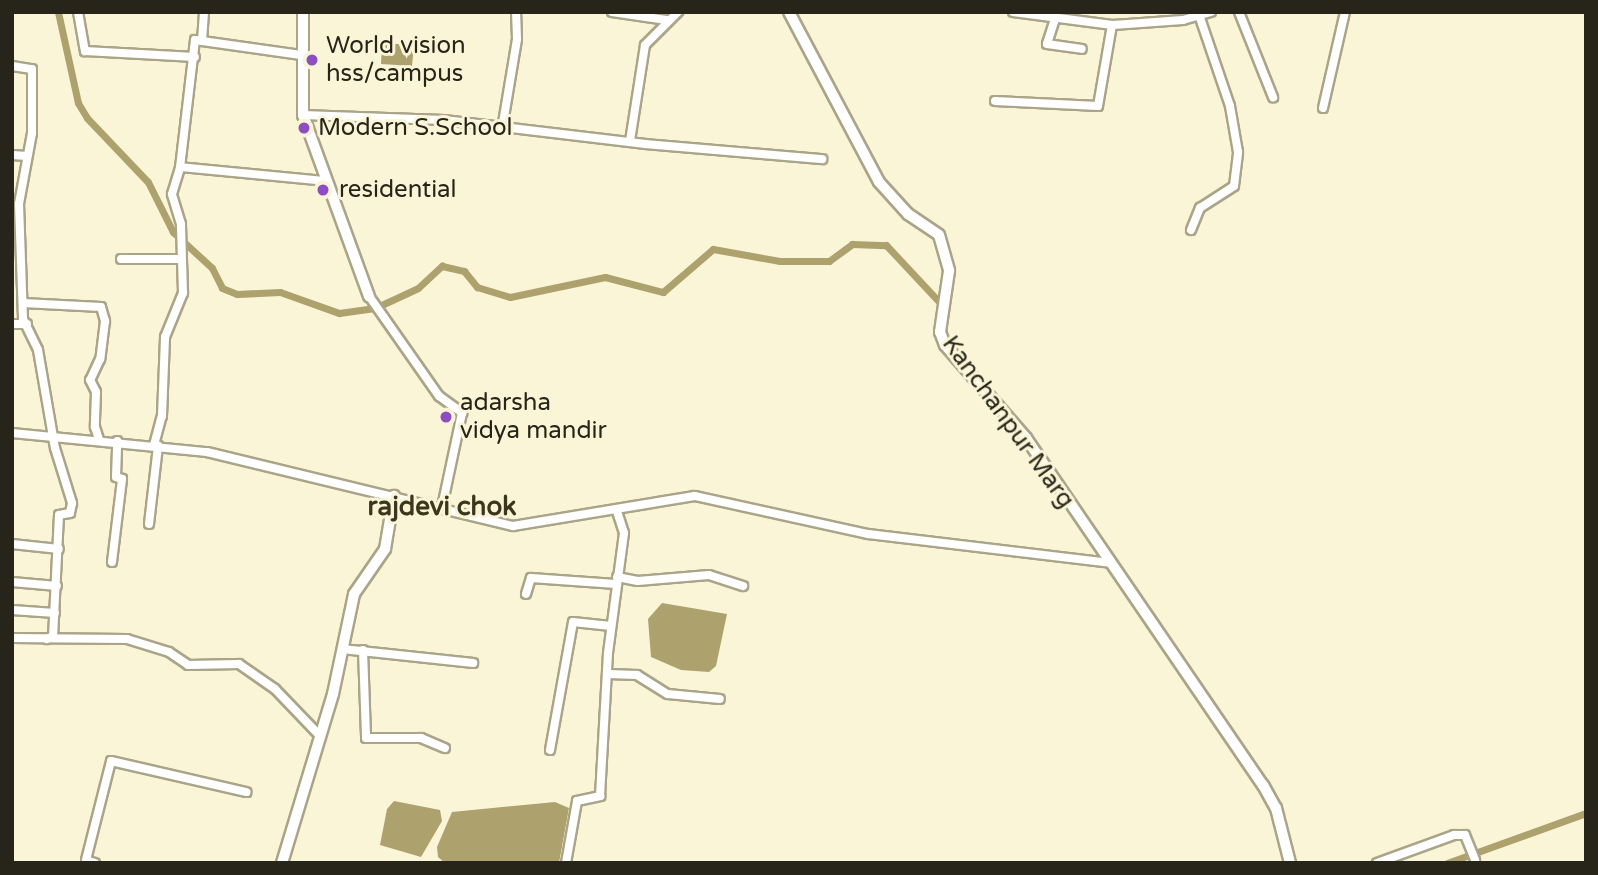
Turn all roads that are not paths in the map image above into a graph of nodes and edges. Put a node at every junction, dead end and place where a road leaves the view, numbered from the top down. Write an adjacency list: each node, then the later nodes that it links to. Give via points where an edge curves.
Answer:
1 (78, 12): 19 (street, via 85,51)
2 (204, 12): 16 (street)
3 (303, 12): 18 (main road)
4 (516, 12): 25 (street, via 517,39)
5 (612, 12): 14 (street)
6 (678, 12): 14 (street)
7 (789, 12): 51 (main road, Kanchanpur Marg, via 878,182 908,214 939,235 949,271 940,332 945,345 1026,438)
8 (1013, 12): 13 (street)
9 (1211, 12): 12 (street)
10 (1239, 12): 21 (street)
11 (1345, 12): 23 (street)
12 (1198, 14): 15 (street); 32 (street, via 1230,106 1238,152 1234,186 1199,208)
13 (1052, 16): 15 (street); 17 (street, via 1047,44)
14 (666, 20): 26 (street, via 645,46)
15 (1112, 25): 22 (street, via 1098,106)
16 (202, 41): 18 (street); 19 (street, via 195,40)
17 (1082, 49)
18 (301, 55): 24 (main road)
19 (195, 57): 30 (street)
20 (12, 66): 28 (street, via 32,69)
21 (1273, 97)
22 (995, 101)
23 (1323, 108)
24 (303, 115): 25 (street, via 444,120); 31 (main road)
25 (502, 129): 26 (street)
26 (630, 141): 29 (street)
27 (12, 155): 28 (street)
28 (27, 156): 36 (street, via 19,204)
29 (822, 159)
30 (180, 167): 31 (street); 34 (street, via 172,194 181,234)
31 (326, 181): 35 (main road)
32 (1191, 230)
33 (121, 259): 34 (street)
34 (180, 259): 43 (street, via 183,293 164,337 162,416)
35 (369, 296): 45 (street, via 439,396 462,413)
36 (23, 303): 38 (street); 41 (street, via 101,307 105,321 100,359 90,380 96,391)
37 (12, 324): 38 (street)
38 (27, 324): 40 (street, via 42,368)
39 (12, 433): 40 (street)
40 (53, 436): 41 (street); 49 (street, via 72,503 69,513 59,515)
41 (99, 439): 42 (street)
42 (117, 441): 43 (street); 50 (street, via 116,477 122,479)
43 (156, 446): 44 (street, via 207,452); 47 (street)
44 (394, 496): 45 (street); 62 (main road, via 385,549 358,586)
45 (442, 507): 46 (street, via 513,526)
46 (617, 512): 51 (street, via 695,496 745,503 868,534); 52 (street, via 624,533)
47 (149, 524)
48 (12, 544): 49 (street)
49 (59, 550): 54 (street)
50 (112, 562)
51 (1110, 563): 75 (main road, Kanchanpur Marg, via 1276,808)
52 (617, 581): 55 (street, via 709,575); 56 (street, via 531,578); 59 (street)
53 (12, 582): 54 (street)
54 (57, 586): 58 (street)
55 (743, 586)
56 (526, 594)
57 (12, 610): 58 (street)
58 (55, 613): 61 (street, via 53,636)
59 (611, 626): 65 (street); 69 (street, via 573,622)
60 (12, 638): 61 (street)
61 (47, 639): 67 (street, via 127,639 169,652 188,664 239,664 275,689)
62 (342, 649): 63 (street); 67 (main road)
63 (363, 650): 64 (street); 68 (street, via 366,738 421,738)
64 (473, 663)
65 (608, 674): 66 (street, via 637,675 668,694); 74 (street, via 600,796 577,800)
66 (720, 699)
67 (321, 737): 73 (main road)
68 (445, 748)
69 (550, 750)
70 (246, 792): 72 (street, via 111,761 86,860)
71 (1475, 860): 76 (street, via 1465,835 1454,835)
72 (95, 863)
73 (282, 863)
74 (566, 863)
75 (1290, 863)
76 (1377, 863)

